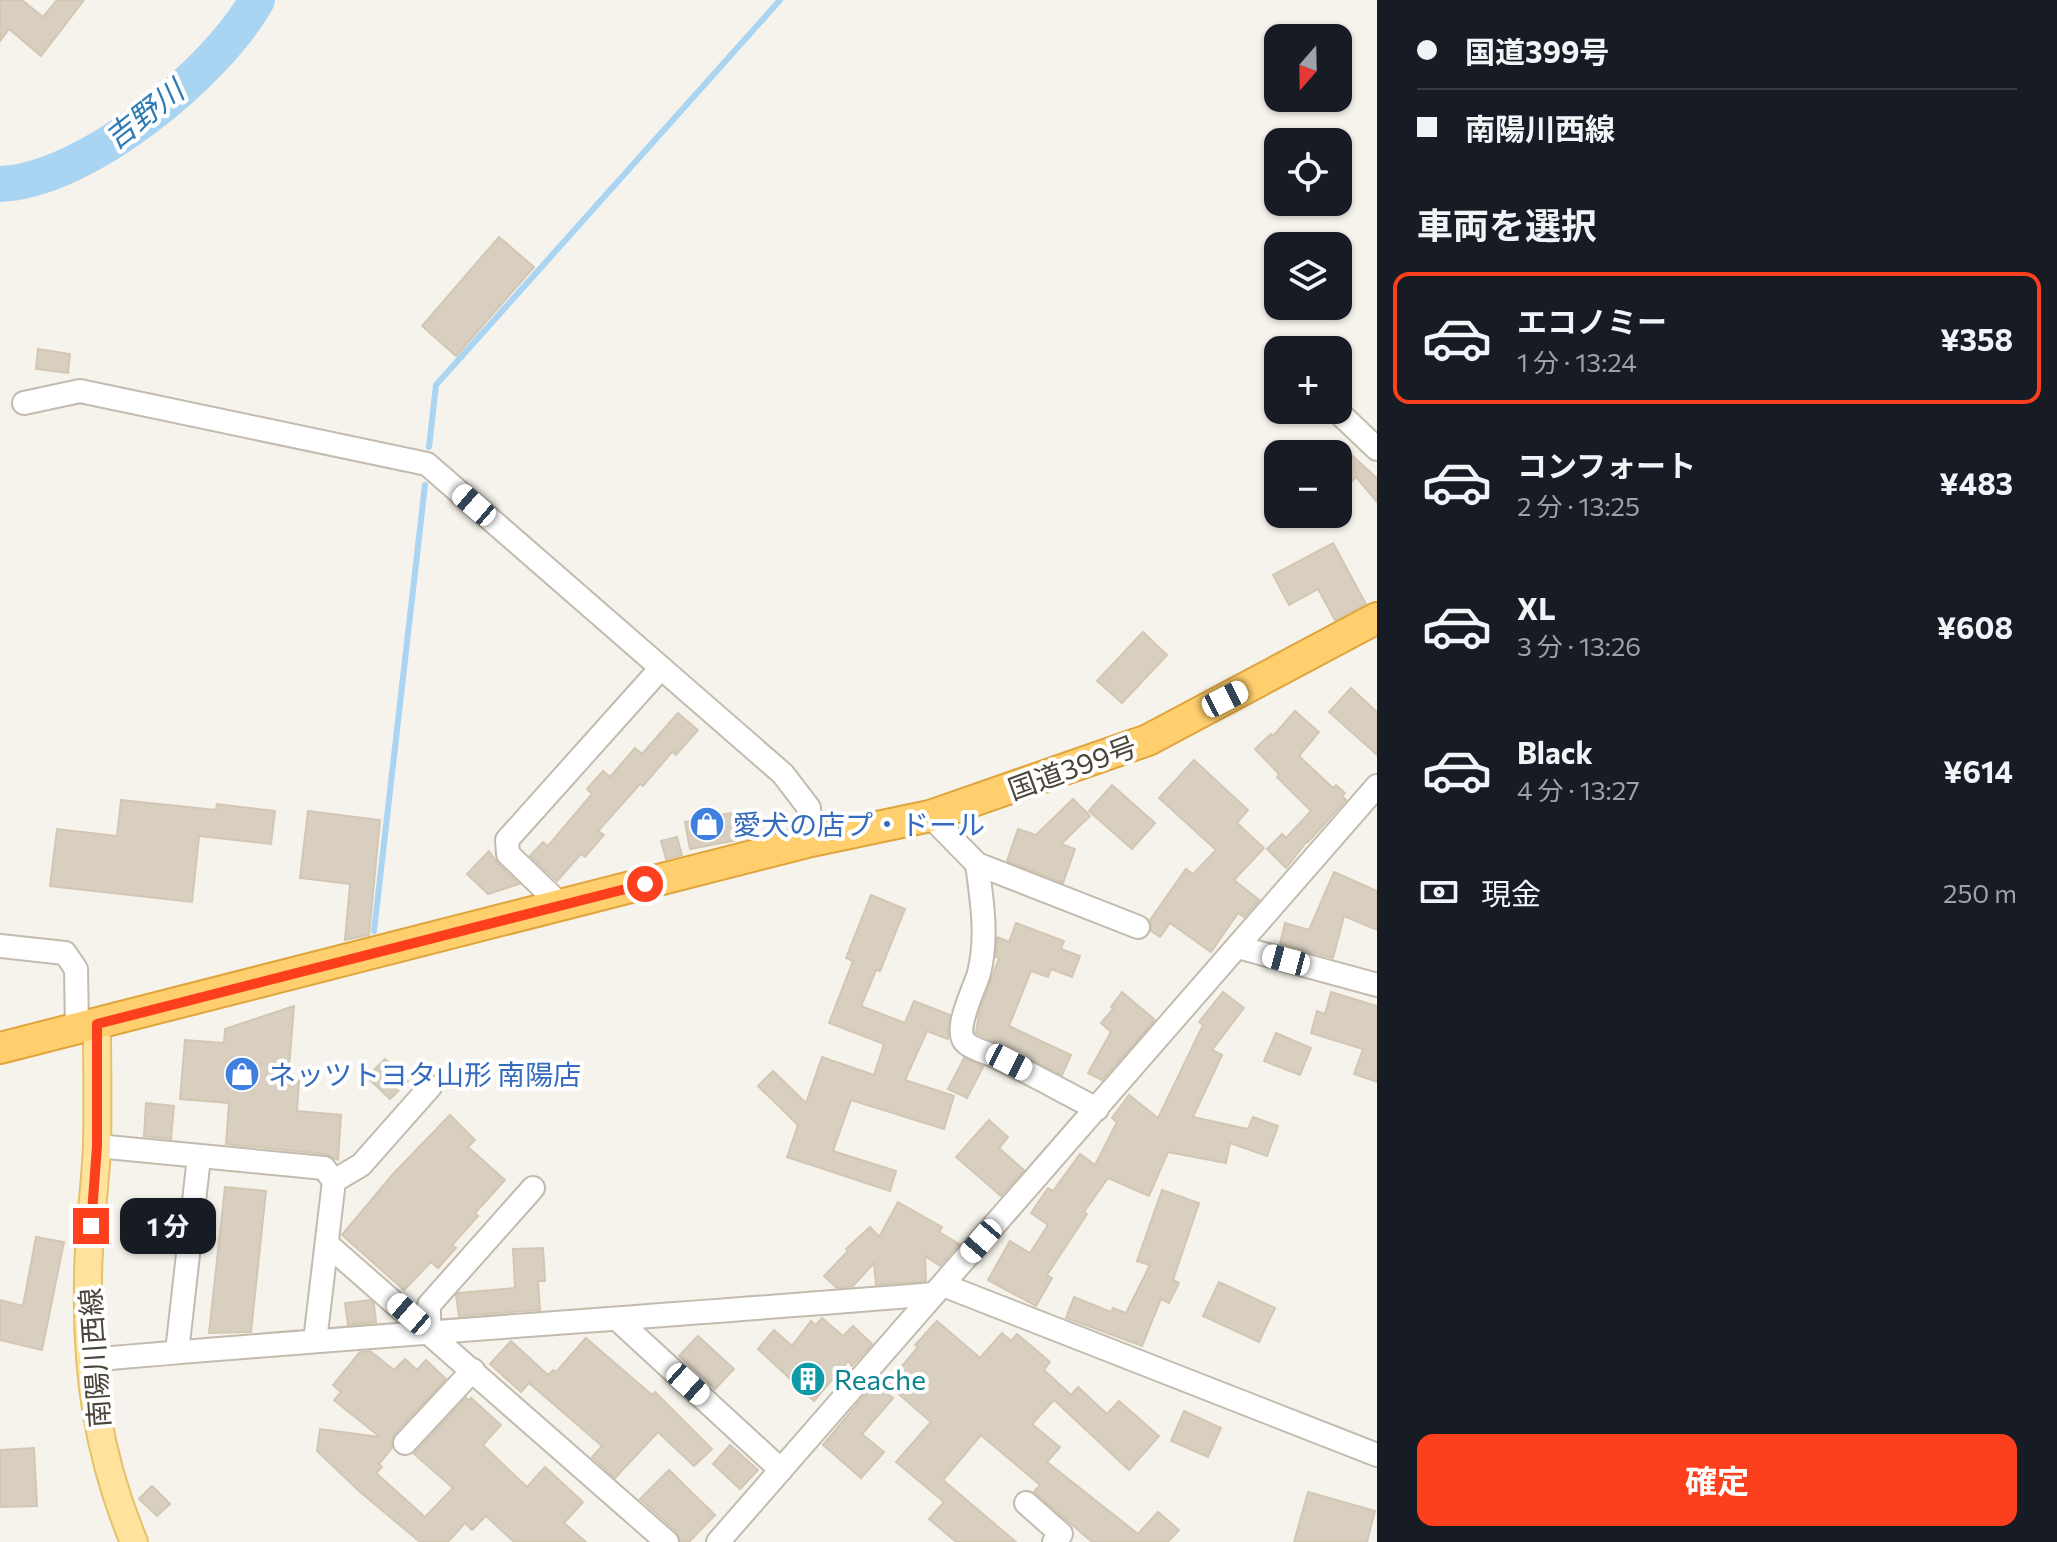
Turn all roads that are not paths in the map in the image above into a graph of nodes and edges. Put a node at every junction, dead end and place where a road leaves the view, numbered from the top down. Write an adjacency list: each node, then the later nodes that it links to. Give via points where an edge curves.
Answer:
1 (24, 403): 5 (street, via 80,391 427,464)
2 (1351, 424): 3 (street)
3 (1377, 449)
4 (1377, 618): 7 (highway, 国道399号, via 1148,740)
5 (661, 668): 8 (street, via 783,774 809,808); 10 (street, via 507,840 508,854)
6 (1377, 786): 13 (street)
7 (930, 816): 8 (highway, 国道399号); 9 (street)
8 (811, 841): 10 (highway, 国道399号)
9 (977, 864): 11 (street); 18 (street, via 984,947 961,1036)
10 (562, 906): 15 (highway, 国道399号)
11 (1138, 927)
12 (0, 946): 15 (street, via 65,953 76,969)
13 (1238, 947): 14 (street); 18 (street)
14 (1377, 985)
15 (87, 1026): 16 (highway, 国道399号); 19 (main road, 南陽川西線)
16 (0, 1048)
17 (430, 1087): 21 (street, via 361,1165)
18 (1097, 1109): 24 (street)
19 (97, 1146): 20 (street); 29 (main road, 南陽川西線, via 88,1279)
20 (199, 1157): 21 (street, via 324,1168); 28 (street)
21 (334, 1181): 23 (street)
22 (533, 1188): 26 (street, via 429,1305)
23 (327, 1244): 26 (street); 27 (street)
24 (938, 1289): 25 (street); 32 (street); 33 (street)
25 (618, 1320): 26 (street); 33 (street)
26 (429, 1332): 27 (street); 30 (street)
27 (315, 1341): 28 (street)
28 (177, 1352): 29 (street)
29 (89, 1360): 35 (main road, 南陽川西線, via 107,1468)
30 (473, 1370): 31 (street); 36 (street)
31 (405, 1443)
32 (1377, 1455)
33 (781, 1470): 37 (street)
34 (1026, 1503): 38 (street, via 1061,1534)
35 (134, 1542)
36 (667, 1542)
37 (718, 1542)
38 (1054, 1542)

